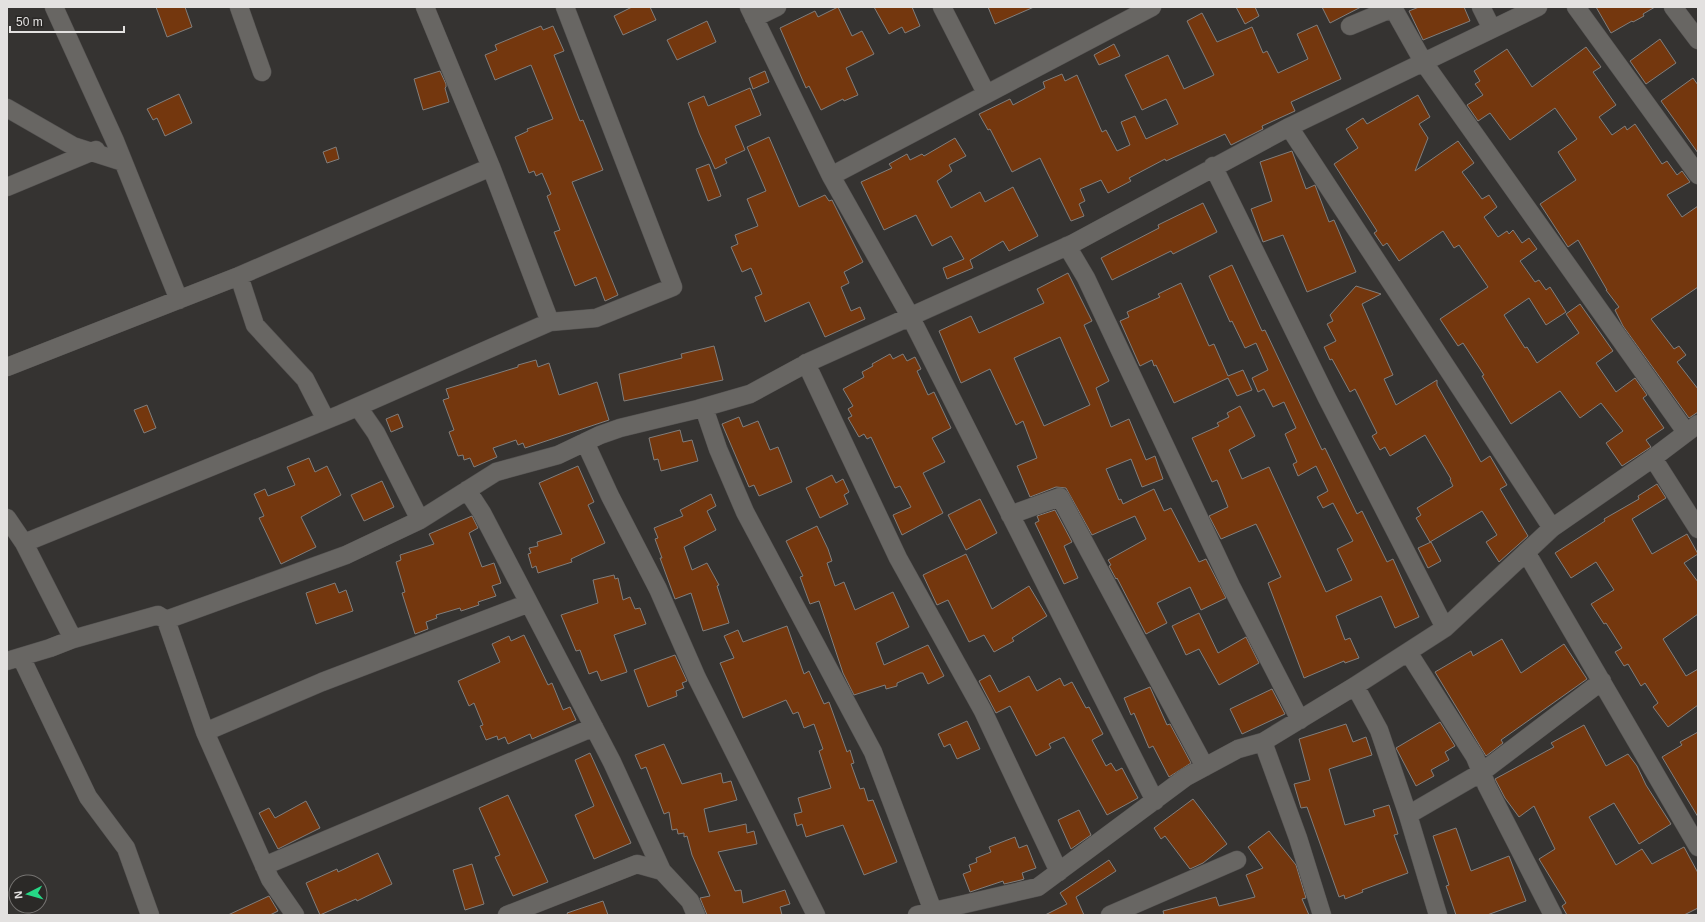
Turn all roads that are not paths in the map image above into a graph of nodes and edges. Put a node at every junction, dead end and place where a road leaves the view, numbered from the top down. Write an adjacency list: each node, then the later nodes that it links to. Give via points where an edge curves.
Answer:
1 (54, 7): 21 (street)
2 (239, 7): 17 (street)
3 (425, 7): 25 (street)
4 (565, 7): 33 (street, via 673,287 596,318)
5 (777, 7): 12 (street)
6 (942, 7): 18 (street)
7 (1152, 7): 18 (street)
8 (1480, 7): 14 (street)
9 (1538, 7): 14 (street)
10 (1576, 7): 26 (street)
11 (1673, 7): 15 (street)
12 (751, 13): 27 (street)
13 (1350, 26): 16 (street, via 1393,8)
14 (1492, 29): 16 (street)
15 (1698, 40)
16 (1424, 63): 20 (street); 39 (street)
17 (262, 72)
18 (986, 93): 27 (street)
19 (7, 108): 22 (street, via 73,146)
20 (1289, 127): 24 (street); 45 (street)
21 (115, 142): 22 (street); 23 (street)
22 (91, 152): 23 (street); 28 (street)
23 (123, 162): 31 (street)
24 (1213, 166): 29 (street); 51 (street, via 1326,398)
25 (491, 167): 30 (street); 33 (street)
26 (1698, 175)
27 (831, 176): 32 (street)
28 (7, 187)
29 (1067, 246): 32 (street); 57 (street, via 1086,278 1231,586)
30 (239, 276): 31 (street); 38 (street, via 255,325 305,379)
31 (179, 300): 35 (street)
32 (910, 316): 34 (street); 43 (street)
33 (550, 322): 36 (street)
34 (806, 363): 37 (street, via 750,394); 69 (street, via 898,558 983,711)
35 (7, 367)
36 (358, 407): 38 (street); 44 (street, via 376,433)
37 (704, 408): 40 (street, via 620,428); 70 (street, via 718,449 746,512 873,752)
38 (326, 420): 47 (street)
39 (1692, 428): 41 (street)
40 (585, 442): 42 (street, via 558,456 496,472); 75 (street, via 658,589 697,678)
41 (1653, 458): 45 (street); 46 (street)
42 (467, 490): 44 (street); 49 (street, via 482,513)
43 (1010, 515): 61 (street, via 1060,497); 63 (street)
44 (420, 520): 50 (street, via 346,555)
45 (1552, 528): 48 (street)
46 (1698, 529)
47 (14, 533): 52 (street)
48 (1526, 552): 51 (street); 55 (street)
49 (529, 603): 58 (street); 59 (street, via 322,682)
50 (166, 620): 52 (street, via 158,615); 59 (street)
51 (1445, 628): 53 (street)
52 (73, 639): 54 (street)
53 (1408, 652): 56 (street); 62 (street)
54 (14, 659): 71 (street, via 88,797 126,848)
55 (1602, 681): 62 (street); 65 (street)
56 (1355, 686): 57 (street); 64 (street, via 1379,730)
57 (1300, 720): 60 (street)
58 (594, 727): 67 (street); 68 (street)
59 (205, 732): 67 (street)
60 (1263, 742): 61 (street, via 1238,750); 77 (street, via 1298,838)
61 (1205, 767): 63 (street, via 1186,777)
62 (1482, 772): 64 (street); 79 (street)
63 (1155, 801): 69 (street)
64 (1408, 815): 78 (street)
65 (1698, 846)
66 (1237, 860): 76 (street)
67 (264, 866): 72 (street)
68 (662, 870): 73 (street, via 637,864); 74 (street, via 690,901)
69 (1059, 872): 70 (street, via 1038,887)
70 (925, 913)
71 (150, 915)
72 (295, 915)
73 (507, 915)
74 (696, 915)
75 (816, 915)
76 (1110, 915)
77 (1322, 915)
78 (1438, 915)
79 (1553, 915)

